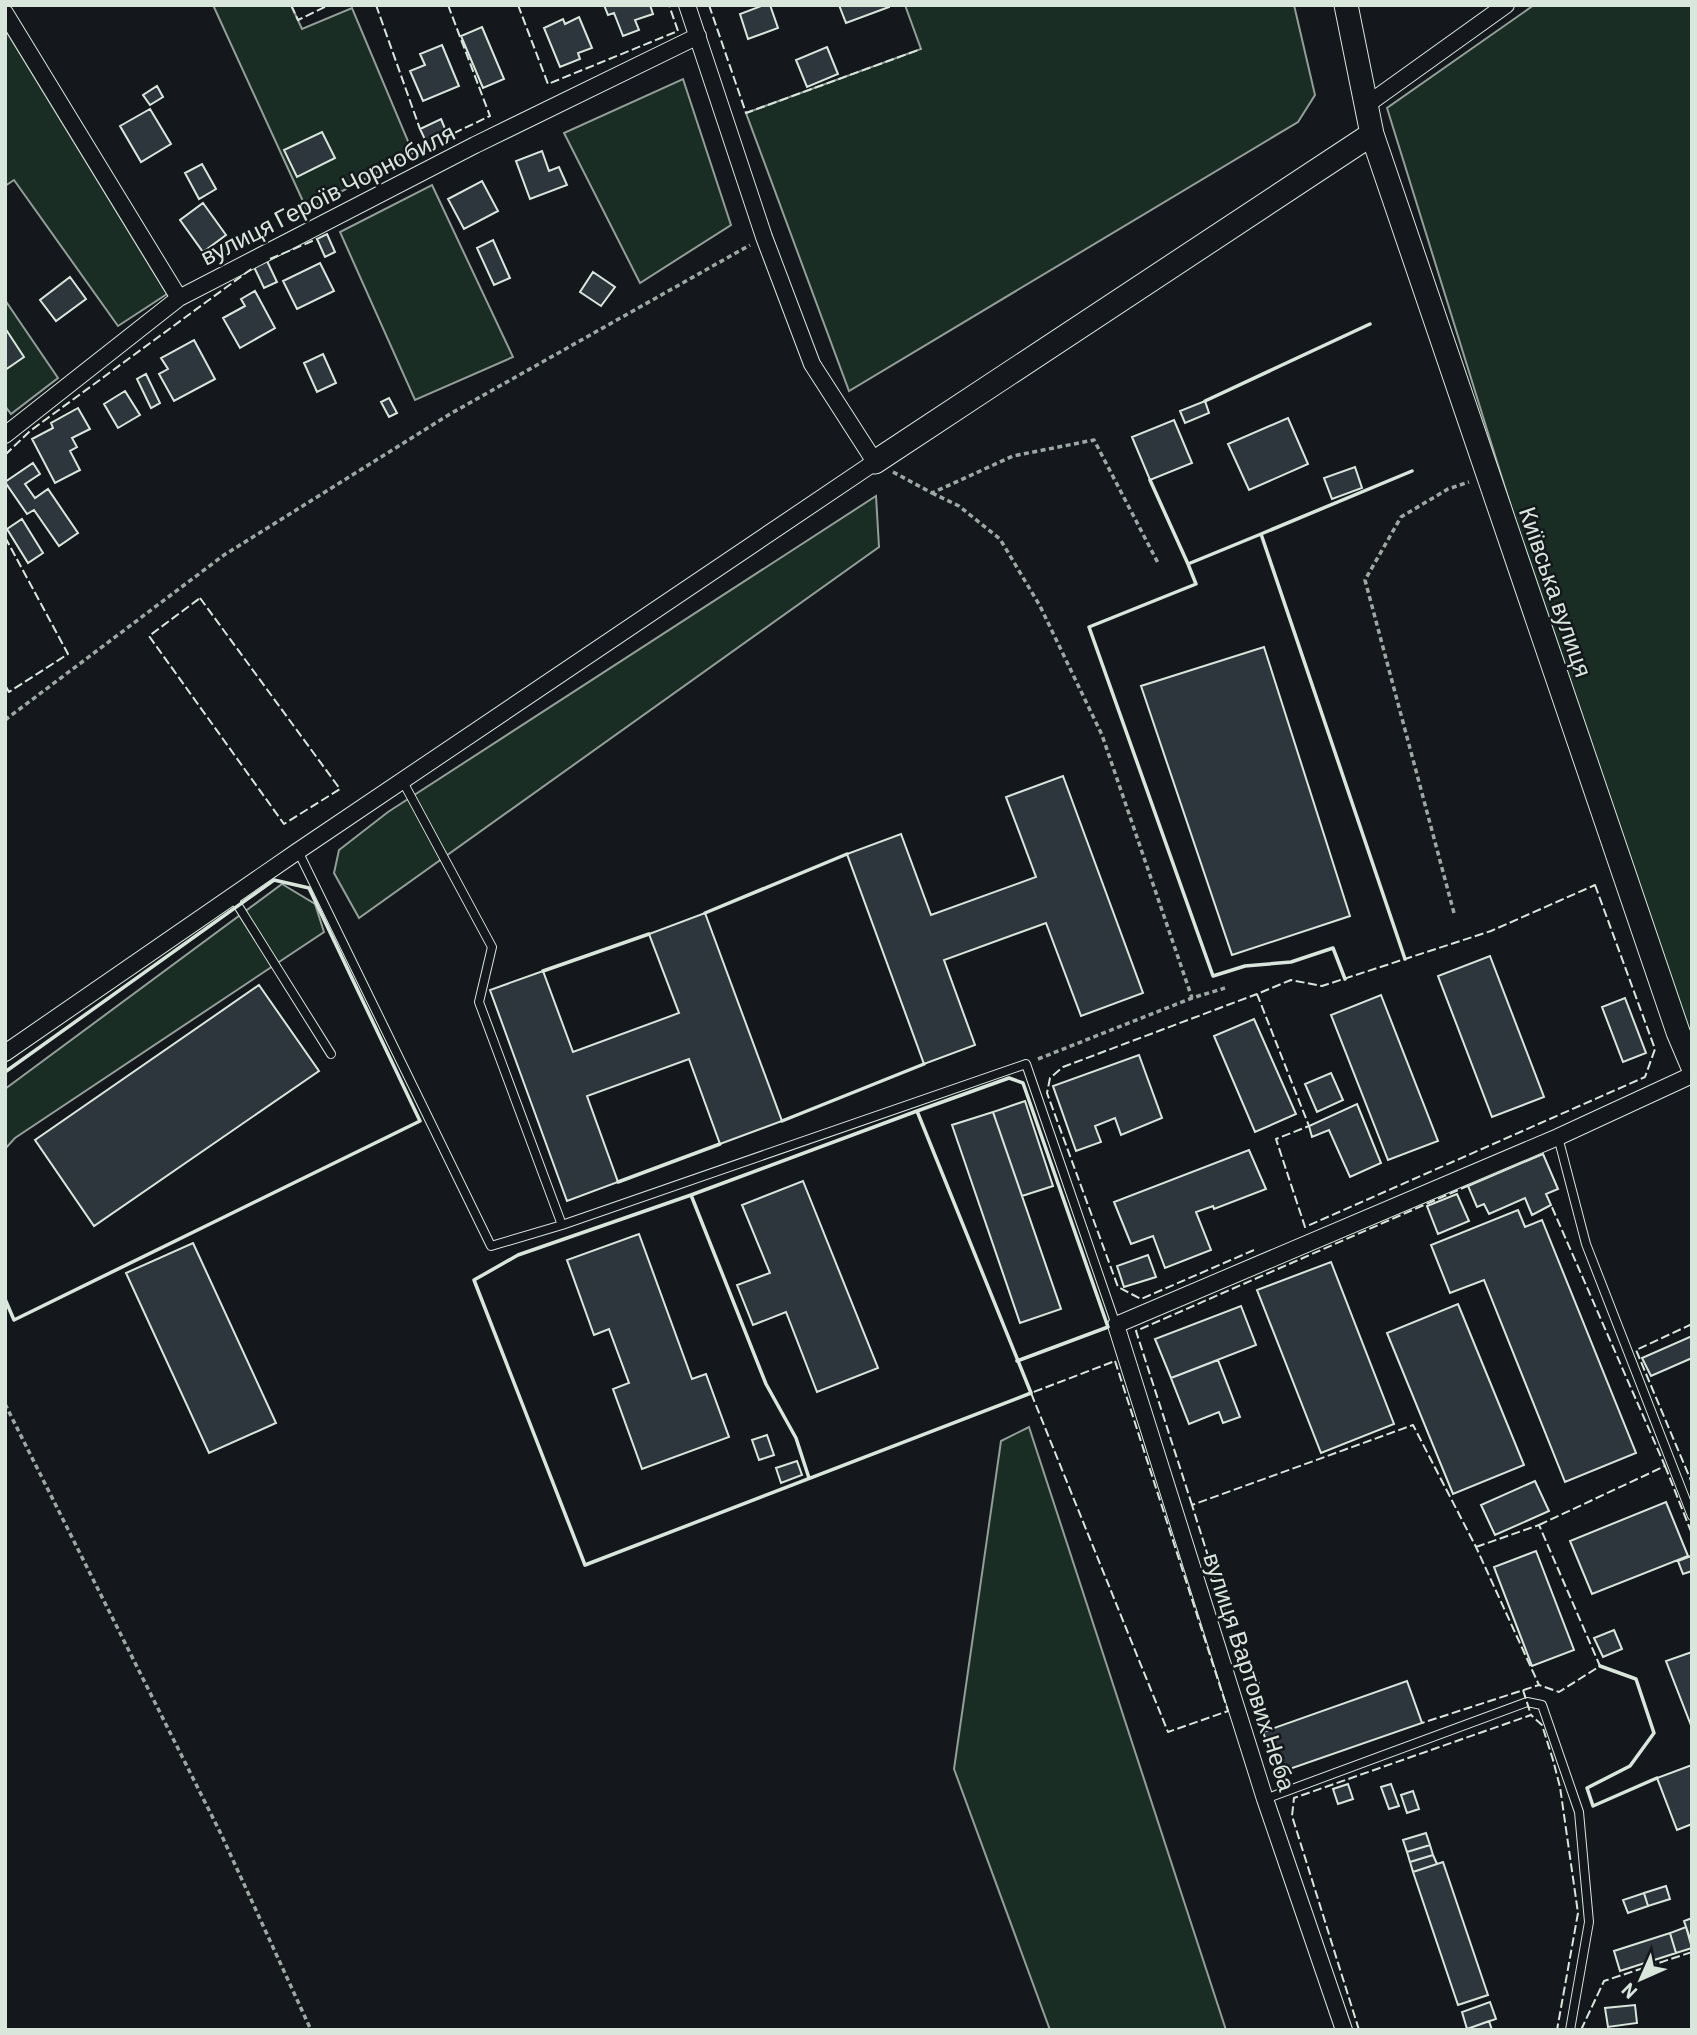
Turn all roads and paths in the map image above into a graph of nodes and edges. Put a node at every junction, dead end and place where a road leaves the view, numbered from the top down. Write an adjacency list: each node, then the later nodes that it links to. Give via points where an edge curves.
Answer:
1 (687, 5): 5 (street)
2 (1346, 5): 6 (street, Київська вулиця)
3 (1506, 5): 6 (street)
4 (5, 13): 9 (street)
5 (698, 36): 8 (street); 9 (street, вулиця Героїв Чорнобиля)
6 (1366, 106): 7 (street, Київська вулиця)
7 (1372, 134): 11 (street); 12 (street, Київська вулиця)
8 (764, 237): 11 (street, via 811,364); 15 (path, via 450,414 224,555)
9 (179, 298): 10 (street, вулиця Героїв Чорнобиля)
10 (5, 435)
11 (875, 462): 13 (path); 16 (street)
12 (1487, 475): 19 (path, via 1448,489 1401,517 1365,580); 25 (street, Київська вулиця)
13 (932, 493): 14 (path, via 1013,456 1094,440); 21 (path, via 959,506 1000,539 1040,606 1102,735)
14 (1158, 563)
15 (5, 720)
16 (402, 780): 17 (street); 28 (lane, via 492,947 479,1002)
17 (298, 850): 18 (street); 28 (lane, via 491,1246)
18 (232, 896): 22 (street); 23 (lane)
19 (1454, 913)
20 (1225, 988): 21 (path)
21 (1192, 998): 24 (path)
22 (5, 1053)
23 (331, 1054)
24 (1026, 1064): 28 (lane); 29 (lane)
25 (1692, 1065)
26 (1692, 1075): 27 (street)
27 (1558, 1137): 29 (street); 31 (lane, via 1586,1244)
28 (562, 1225)
29 (1115, 1325): 32 (street, вулиця Вартових Неба)
30 (5, 1404): 33 (path, via 221,1834)
31 (1692, 1516)
32 (1265, 1799): 34 (street, вулиця Вартових Неба); 35 (lane, via 1527,1702 1542,1705 1579,1812 1589,1922)
33 (311, 2030)
34 (1344, 2030)
35 (1570, 2030)

